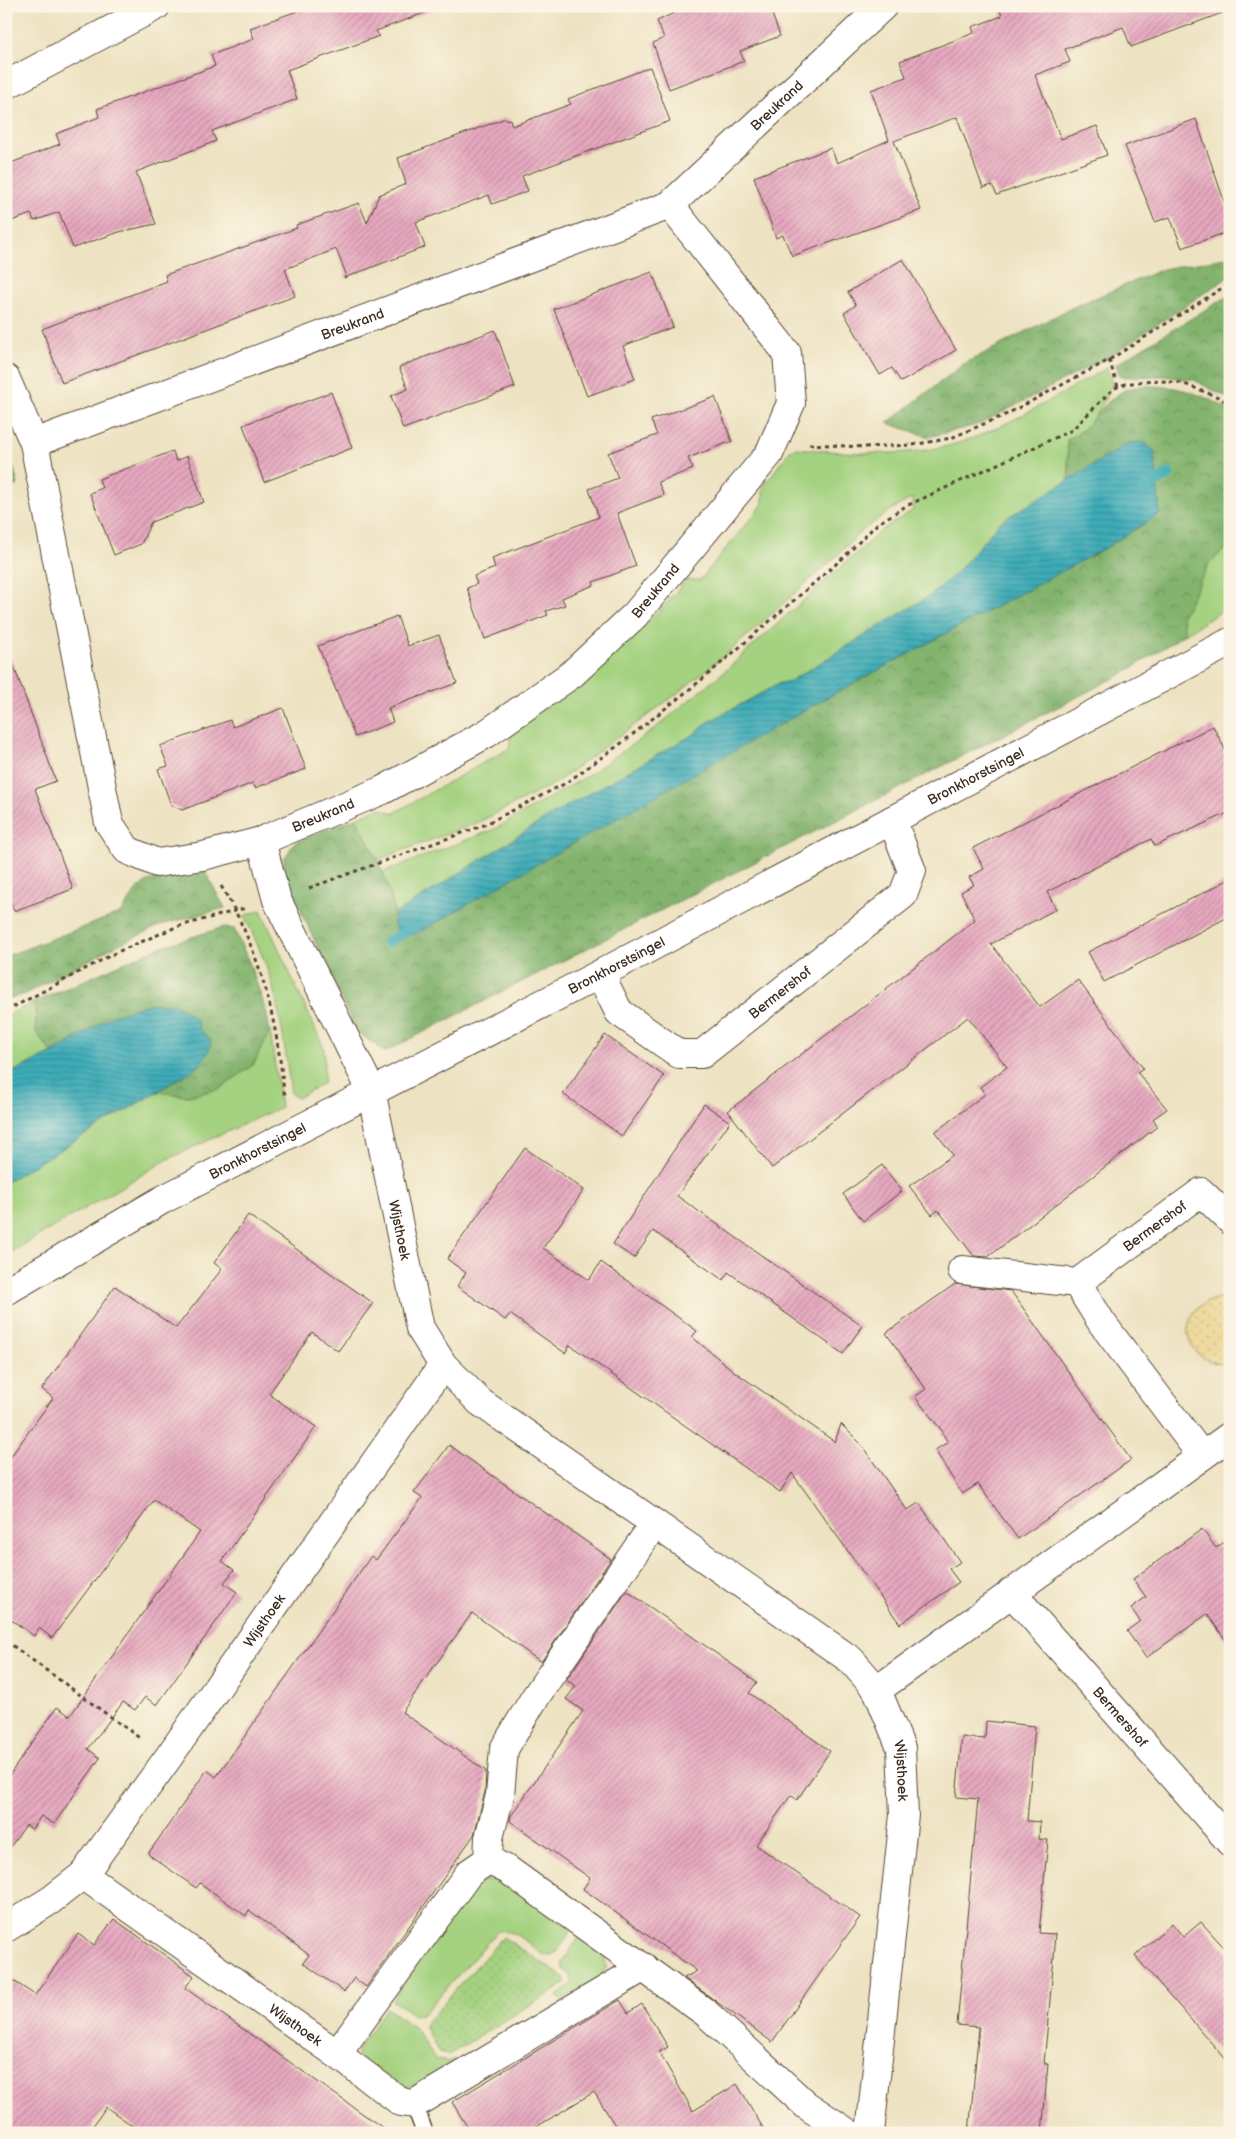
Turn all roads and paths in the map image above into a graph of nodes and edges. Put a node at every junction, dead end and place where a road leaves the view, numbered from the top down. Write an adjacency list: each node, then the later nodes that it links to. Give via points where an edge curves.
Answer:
1 (156, 6): 3 (street)
2 (883, 6): 4 (street, Breukrand)
3 (6, 85)
4 (670, 205): 10 (street, Breukrand, via 787,353 791,403); 11 (street, Breukrand)
5 (1230, 284): 6 (path)
6 (1109, 360): 8 (path); 10 (path, via 1005,415 951,438 913,445 864,447 808,444)
7 (6, 379): 11 (street, Breukrand)
8 (1118, 387): 9 (path, via 1152,380 1182,383 1218,396); 16 (path, via 1072,430 906,506 878,524 706,678 566,783 482,826)
9 (1230, 404)
10 (777, 434): 14 (street, Breukrand, via 769,454 635,615 572,674 486,734 391,785)
11 (34, 443): 15 (street, Breukrand, via 108,822 127,850 157,863)
12 (1230, 642): 13 (street, Bronkhorstsingel)
13 (892, 820): 18 (street, Bronkhorstsingel); 18 (street, Bermershof, via 912,871 903,895 702,1054 679,1054 619,1012)
14 (261, 841): 15 (street, Breukrand); 16 (street)
15 (203, 856): 17 (path)
16 (277, 900): 17 (path); 20 (street)
17 (236, 910): 19 (path, via 176,928 115,953); 21 (path, via 255,953 272,1011 284,1092)
18 (600, 974): 20 (street, Bronkhorstsingel)
19 (6, 1011)
20 (372, 1090): 21 (street, Bronkhorstsingel); 26 (street, Wijsthoek, via 420,1328)
21 (303, 1126): 25 (street, Bronkhorstsingel, via 162,1200)
22 (1230, 1220): 24 (street, Bermershof, via 1202,1192)
23 (962, 1270): 24 (street)
24 (1077, 1283): 28 (street, via 1102,1323)
25 (6, 1291)
26 (442, 1365): 29 (street, Wijsthoek, via 480,1402); 33 (street, Wijsthoek)
27 (1230, 1436): 28 (street)
28 (1202, 1456): 30 (street)
29 (654, 1524): 32 (street, Wijsthoek, via 851,1660); 35 (street, via 534,1699 504,1749 500,1795 489,1838)
30 (1011, 1592): 32 (street); 34 (street, Bermershof)
31 (6, 1641): 33 (path)
32 (877, 1690): 43 (street, Wijsthoek, via 901,1748 904,1815)
33 (168, 1758): 36 (street, Wijsthoek)
34 (1230, 1842)
35 (488, 1860): 38 (street, via 508,1870); 39 (street, Wijsthoek, via 469,1873)
36 (83, 1874): 37 (street, Wijsthoek, via 51,1900); 39 (street, Wijsthoek)
37 (6, 1928)
38 (644, 1967): 40 (street); 42 (street, via 706,2013 806,2105)
39 (337, 2054): 40 (street, Wijsthoek, via 401,2102)
40 (414, 2104): 41 (lane)
41 (424, 2133)
42 (848, 2133)
43 (870, 2133)

